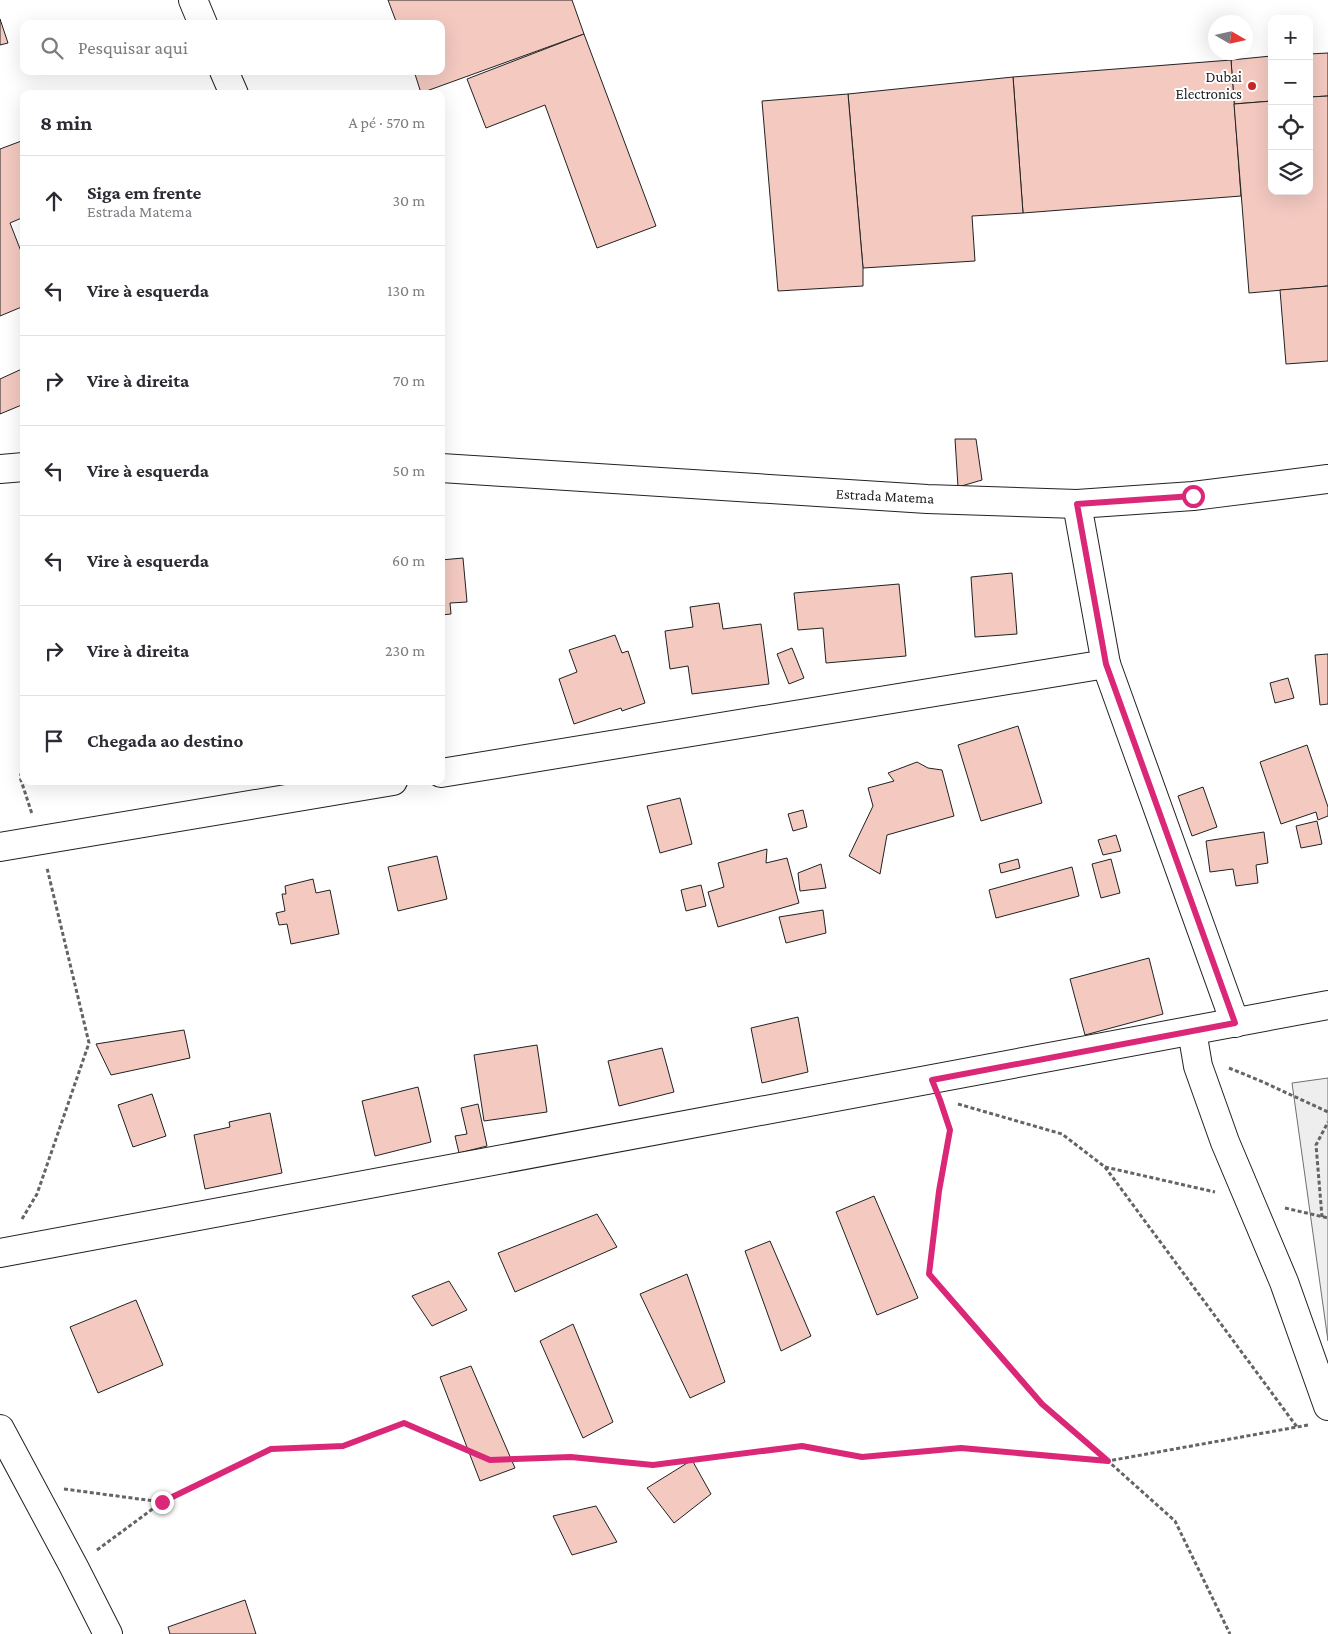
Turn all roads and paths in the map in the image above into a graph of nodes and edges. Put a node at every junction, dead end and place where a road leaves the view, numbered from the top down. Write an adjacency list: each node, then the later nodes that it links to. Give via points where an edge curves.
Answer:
1 (193, 0): 2 (street)
2 (201, 20)
3 (226, 75): 4 (street)
4 (232, 90)
5 (20, 467): 6 (street)
6 (0, 468)
7 (445, 468): 9 (street, Estrada Matema, via 927,499)
8 (1328, 479): 9 (street, Estrada Matema, via 1193,496)
9 (1077, 504): 10 (street)
10 (1106, 664): 11 (street); 17 (street)
11 (445, 772)
12 (23, 785): 14 (path)
13 (369, 785): 14 (street)
14 (40, 839): 15 (street); 23 (path, via 89,1042 37,1194)
15 (0, 847)
16 (1328, 1005): 17 (street)
17 (1235, 1023): 18 (street)
18 (1194, 1043): 19 (street); 20 (path, via 1203,1057); 24 (street, via 1225,1142 1284,1282)
19 (936, 1090): 23 (street); 25 (path, via 1062,1134 1105,1167); 27 (path, via 950,1130 929,1274 1042,1404)
20 (1328, 1112)
21 (1328, 1122): 22 (path, via 1316,1146)
22 (1322, 1217)
23 (2, 1253)
24 (1320, 1415): 25 (path)
25 (1297, 1428): 27 (path)
26 (0, 1429): 28 (street)
27 (1108, 1461): 29 (path, via 961,1448 862,1457 802,1446 653,1465 571,1457 490,1460 404,1423 343,1446 271,1449); 32 (path, via 1175,1521)
28 (30, 1485): 29 (path); 30 (street)
29 (162, 1502): 30 (path)
30 (74, 1567): 31 (street)
31 (108, 1634)
32 (1230, 1634)

